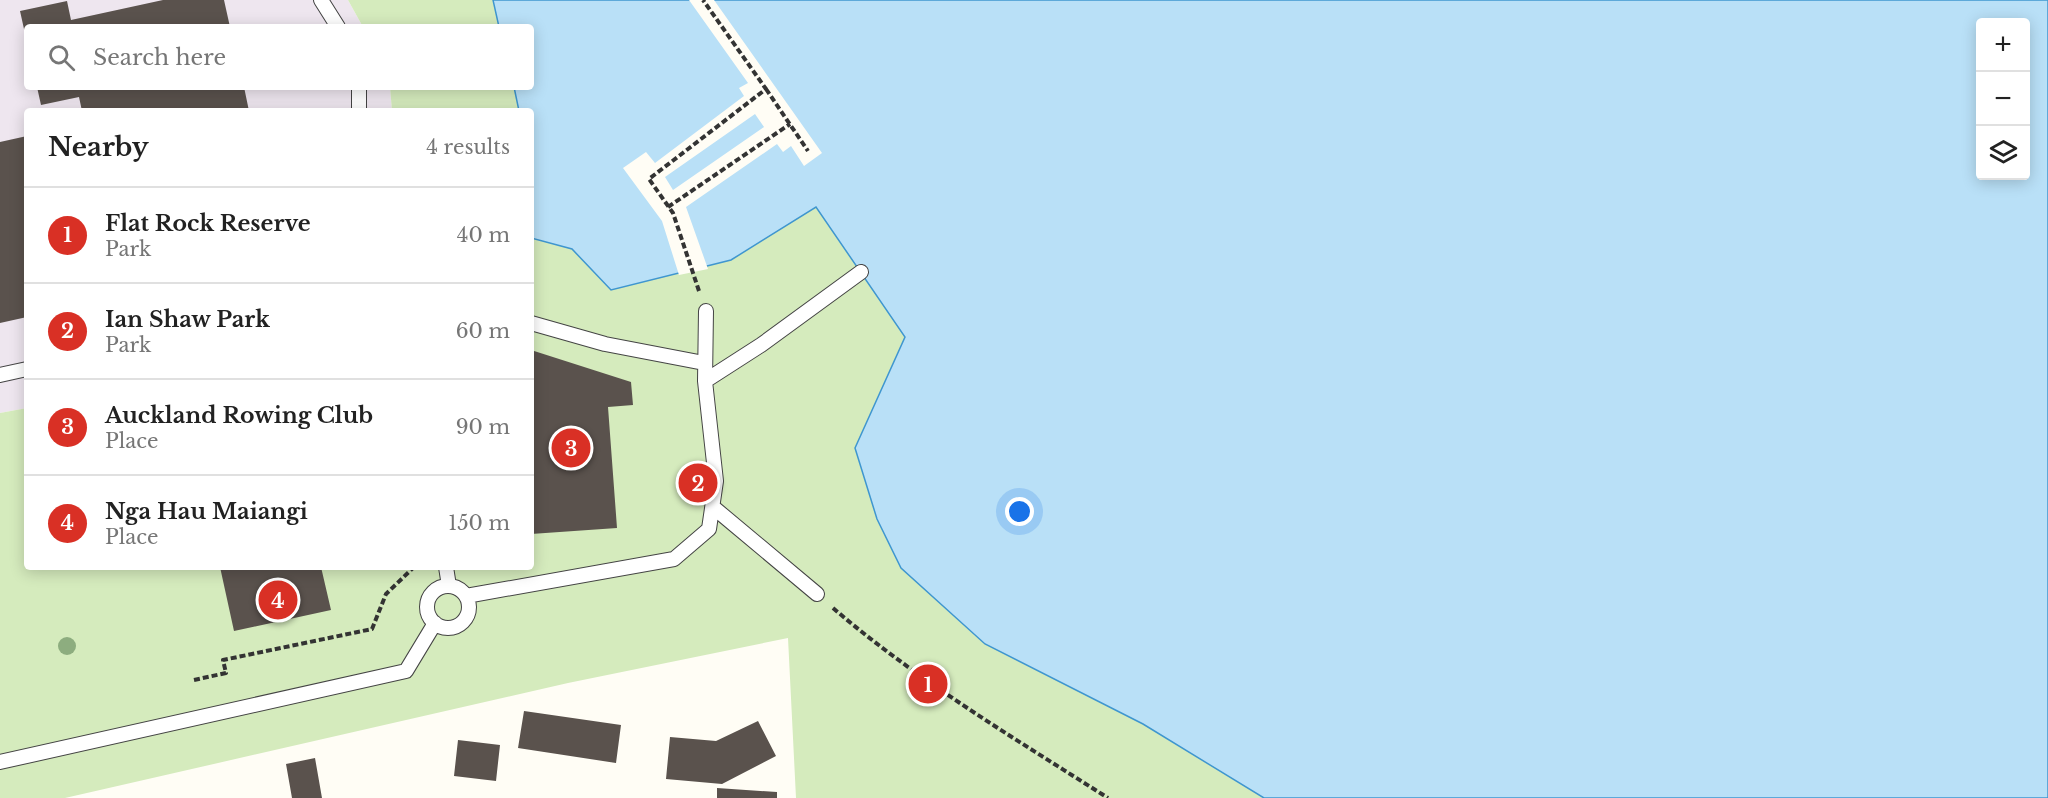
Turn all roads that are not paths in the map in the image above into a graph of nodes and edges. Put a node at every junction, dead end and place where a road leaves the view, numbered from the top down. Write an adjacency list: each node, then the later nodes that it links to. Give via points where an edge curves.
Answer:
1 (321, 0): 2 (lane)
2 (336, 24)
3 (359, 90): 4 (lane)
4 (359, 108)
5 (861, 272): 11 (lane)
6 (706, 311): 8 (lane)
7 (534, 324): 8 (lane, via 605,344)
8 (704, 363): 11 (lane)
9 (24, 370): 10 (lane)
10 (0, 375)
11 (705, 381): 12 (lane, via 716,482)
12 (713, 507): 15 (lane); 16 (lane, via 709,529 674,559)
13 (446, 570): 14 (lane)
14 (449, 586): 16 (lane); 17 (lane, via 436,590 428,600 428,613)
15 (817, 594)
16 (466, 596): 17 (lane, via 469,609 462,622 449,628)
17 (435, 624): 18 (lane, via 406,671)
18 (0, 762)

